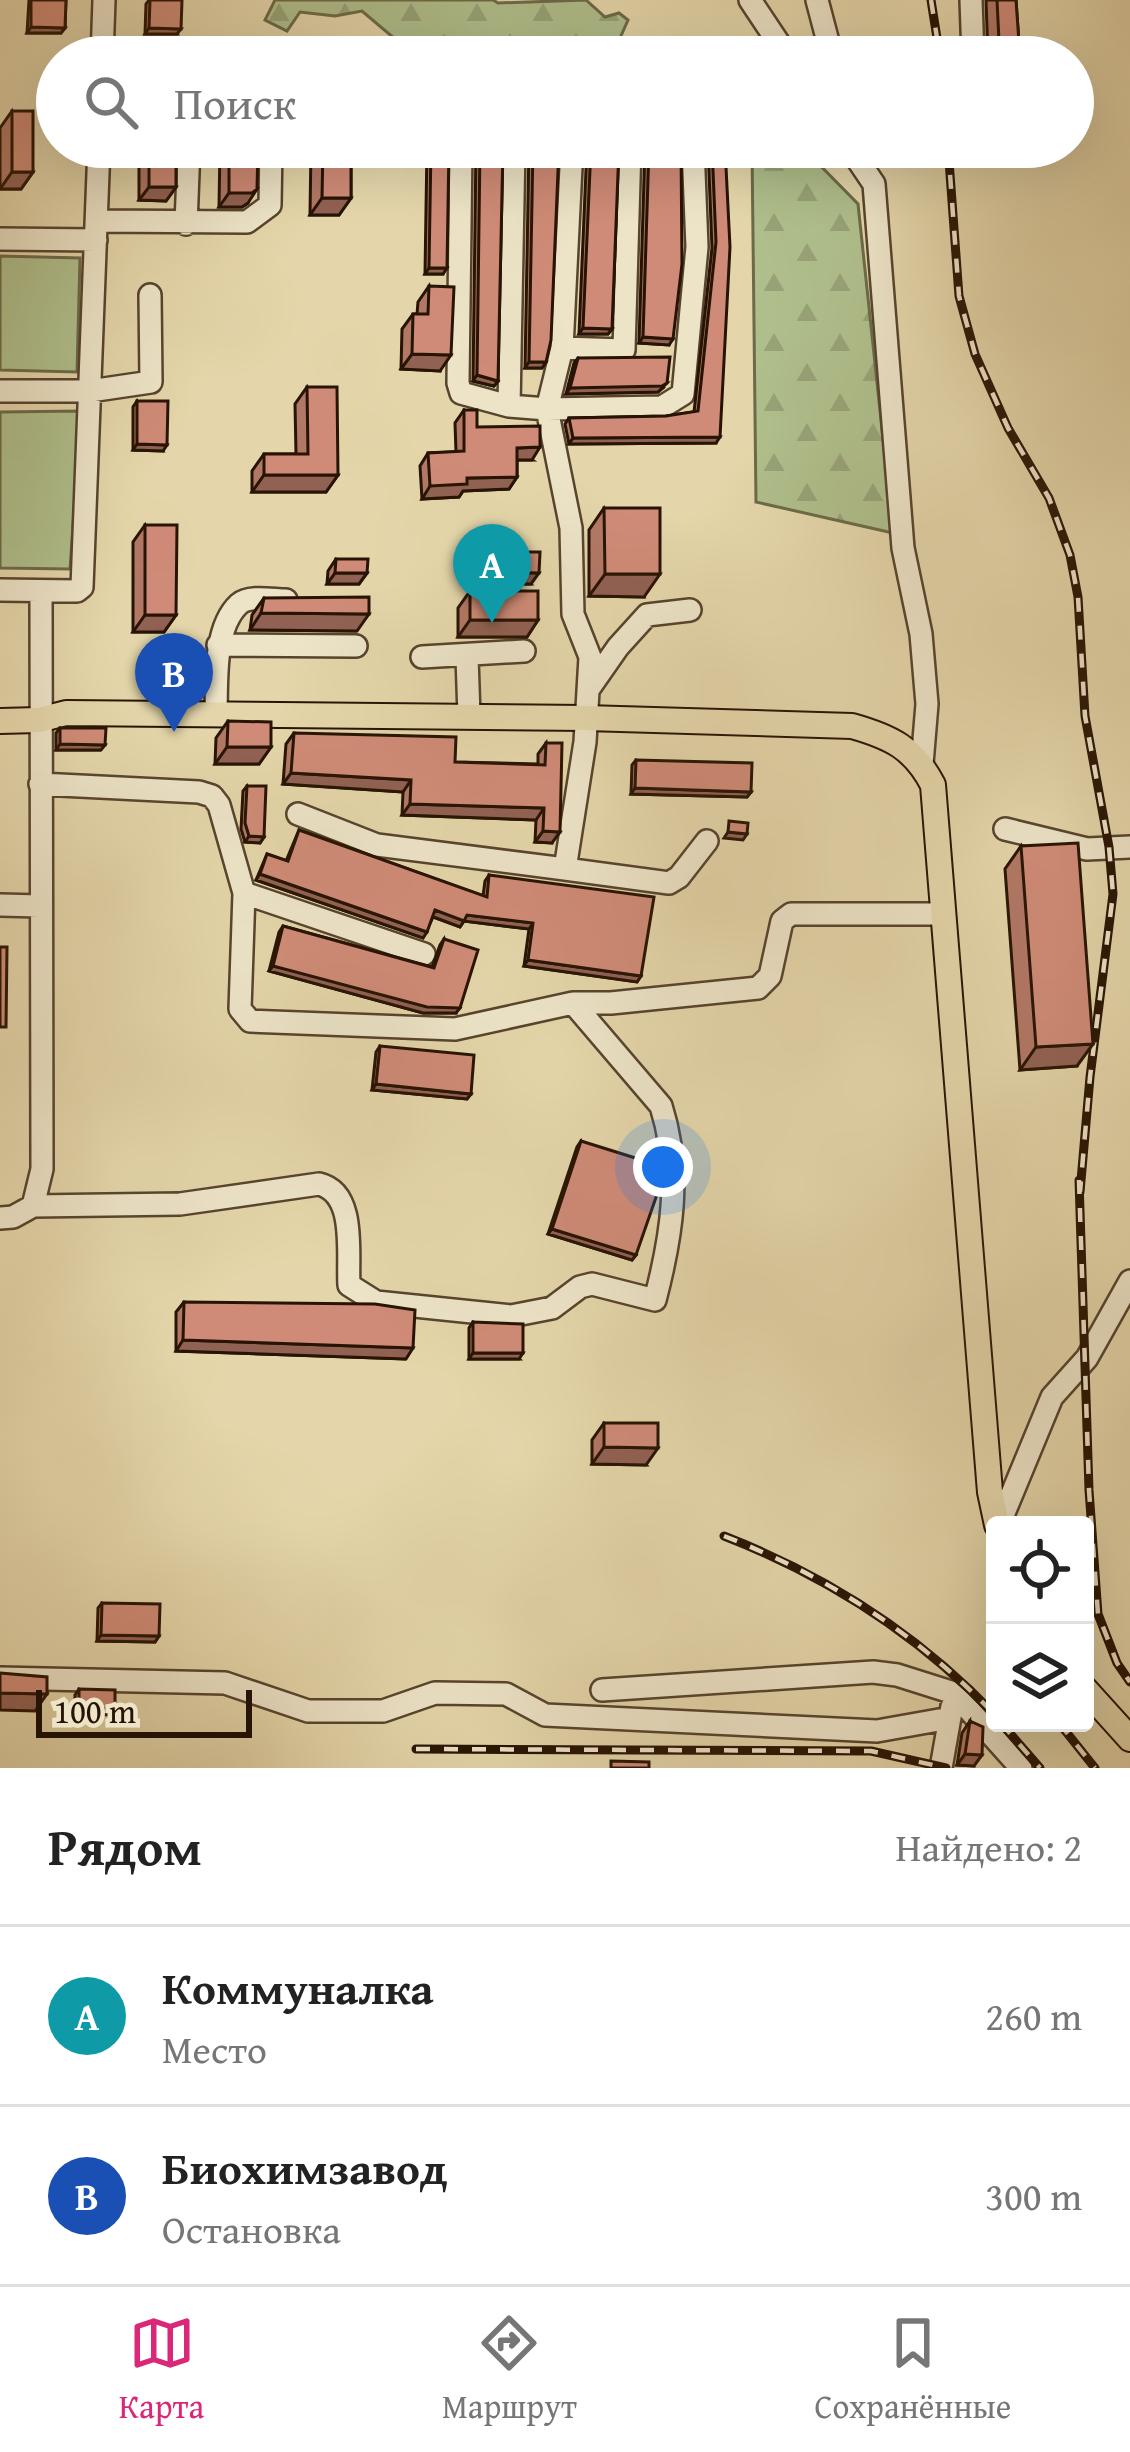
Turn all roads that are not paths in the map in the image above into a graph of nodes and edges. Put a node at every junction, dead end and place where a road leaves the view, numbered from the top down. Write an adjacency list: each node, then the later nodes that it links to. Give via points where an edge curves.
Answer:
1 (104, 0): 5 (street)
2 (750, 0): 6 (street)
3 (817, 0): 7 (street)
4 (970, 0): 8 (street)
5 (103, 36)
6 (774, 36)
7 (826, 36)
8 (972, 36)
9 (98, 168): 21 (street)
10 (188, 168): 20 (street)
11 (271, 168): 20 (street, via 270,205 247,222)
12 (461, 168): 27 (street, via 458,383 461,393)
13 (514, 168): 27 (street)
14 (571, 168): 24 (street)
15 (629, 168): 24 (street, via 624,350)
16 (694, 168): 28 (street, via 697,247 682,394 662,407)
17 (863, 168): 19 (street)
18 (870, 168): 19 (street)
19 (874, 184): 44 (street, via 903,548 927,704)
20 (186, 224): 21 (street)
21 (96, 230): 22 (street); 25 (street)
22 (0, 238)
23 (150, 295): 25 (street, via 151,382)
24 (562, 348): 28 (street)
25 (90, 391): 26 (street); 30 (street, via 82,587)
26 (0, 392)
27 (508, 406): 28 (street)
28 (547, 409): 38 (street, via 571,528 573,614 590,657)
29 (0, 590): 30 (street)
30 (41, 591): 42 (street)
31 (318, 600): 33 (street, via 247,600)
32 (690, 610): 38 (street, via 647,615)
33 (218, 645): 34 (street); 39 (street)
34 (356, 646)
35 (524, 651): 37 (street)
36 (422, 657): 37 (street)
37 (467, 657): 40 (street)
38 (588, 691): 41 (street)
39 (216, 715): 40 (main road); 42 (main road, via 66,713)
40 (469, 716): 41 (main road)
41 (586, 718): 44 (main road, via 852,726 900,743); 50 (street)
42 (39, 720): 43 (main road); 45 (street)
43 (0, 721)
44 (922, 764): 54 (main road, via 933,785)
45 (40, 784): 51 (street, via 212,796); 53 (street)
46 (298, 814): 50 (street, via 377,845)
47 (1005, 829): 49 (street, via 1087,849)
48 (707, 842): 50 (street, via 669,883)
49 (1130, 847)
50 (565, 869)
51 (244, 893): 55 (street); 56 (street, via 240,1009 250,1021 455,1029)
52 (0, 905): 53 (street)
53 (40, 906): 57 (street, via 42,1169)
54 (943, 914): 56 (street, via 791,914 782,921 770,976 758,988); 60 (main road)
55 (424, 954)
56 (574, 1003): 57 (street, via 652,1092 666,1122 674,1215 655,1300 592,1284 553,1308 511,1316 376,1303 349,1285 345,1204 320,1184 180,1204)
57 (32, 1206): 58 (street)
58 (0, 1218)
59 (1130, 1281): 61 (street, via 1087,1358 1052,1397)
60 (996, 1516)
61 (1002, 1516)
62 (0, 1678): 66 (street, via 225,1683 308,1711 394,1710 435,1693 506,1694 545,1714 877,1731)
63 (602, 1690): 64 (street, via 873,1672)
64 (954, 1694): 66 (street); 69 (street)
65 (1094, 1699): 67 (main road)
66 (950, 1718): 68 (street)
67 (1130, 1738)
68 (941, 1768)
69 (1022, 1768)

